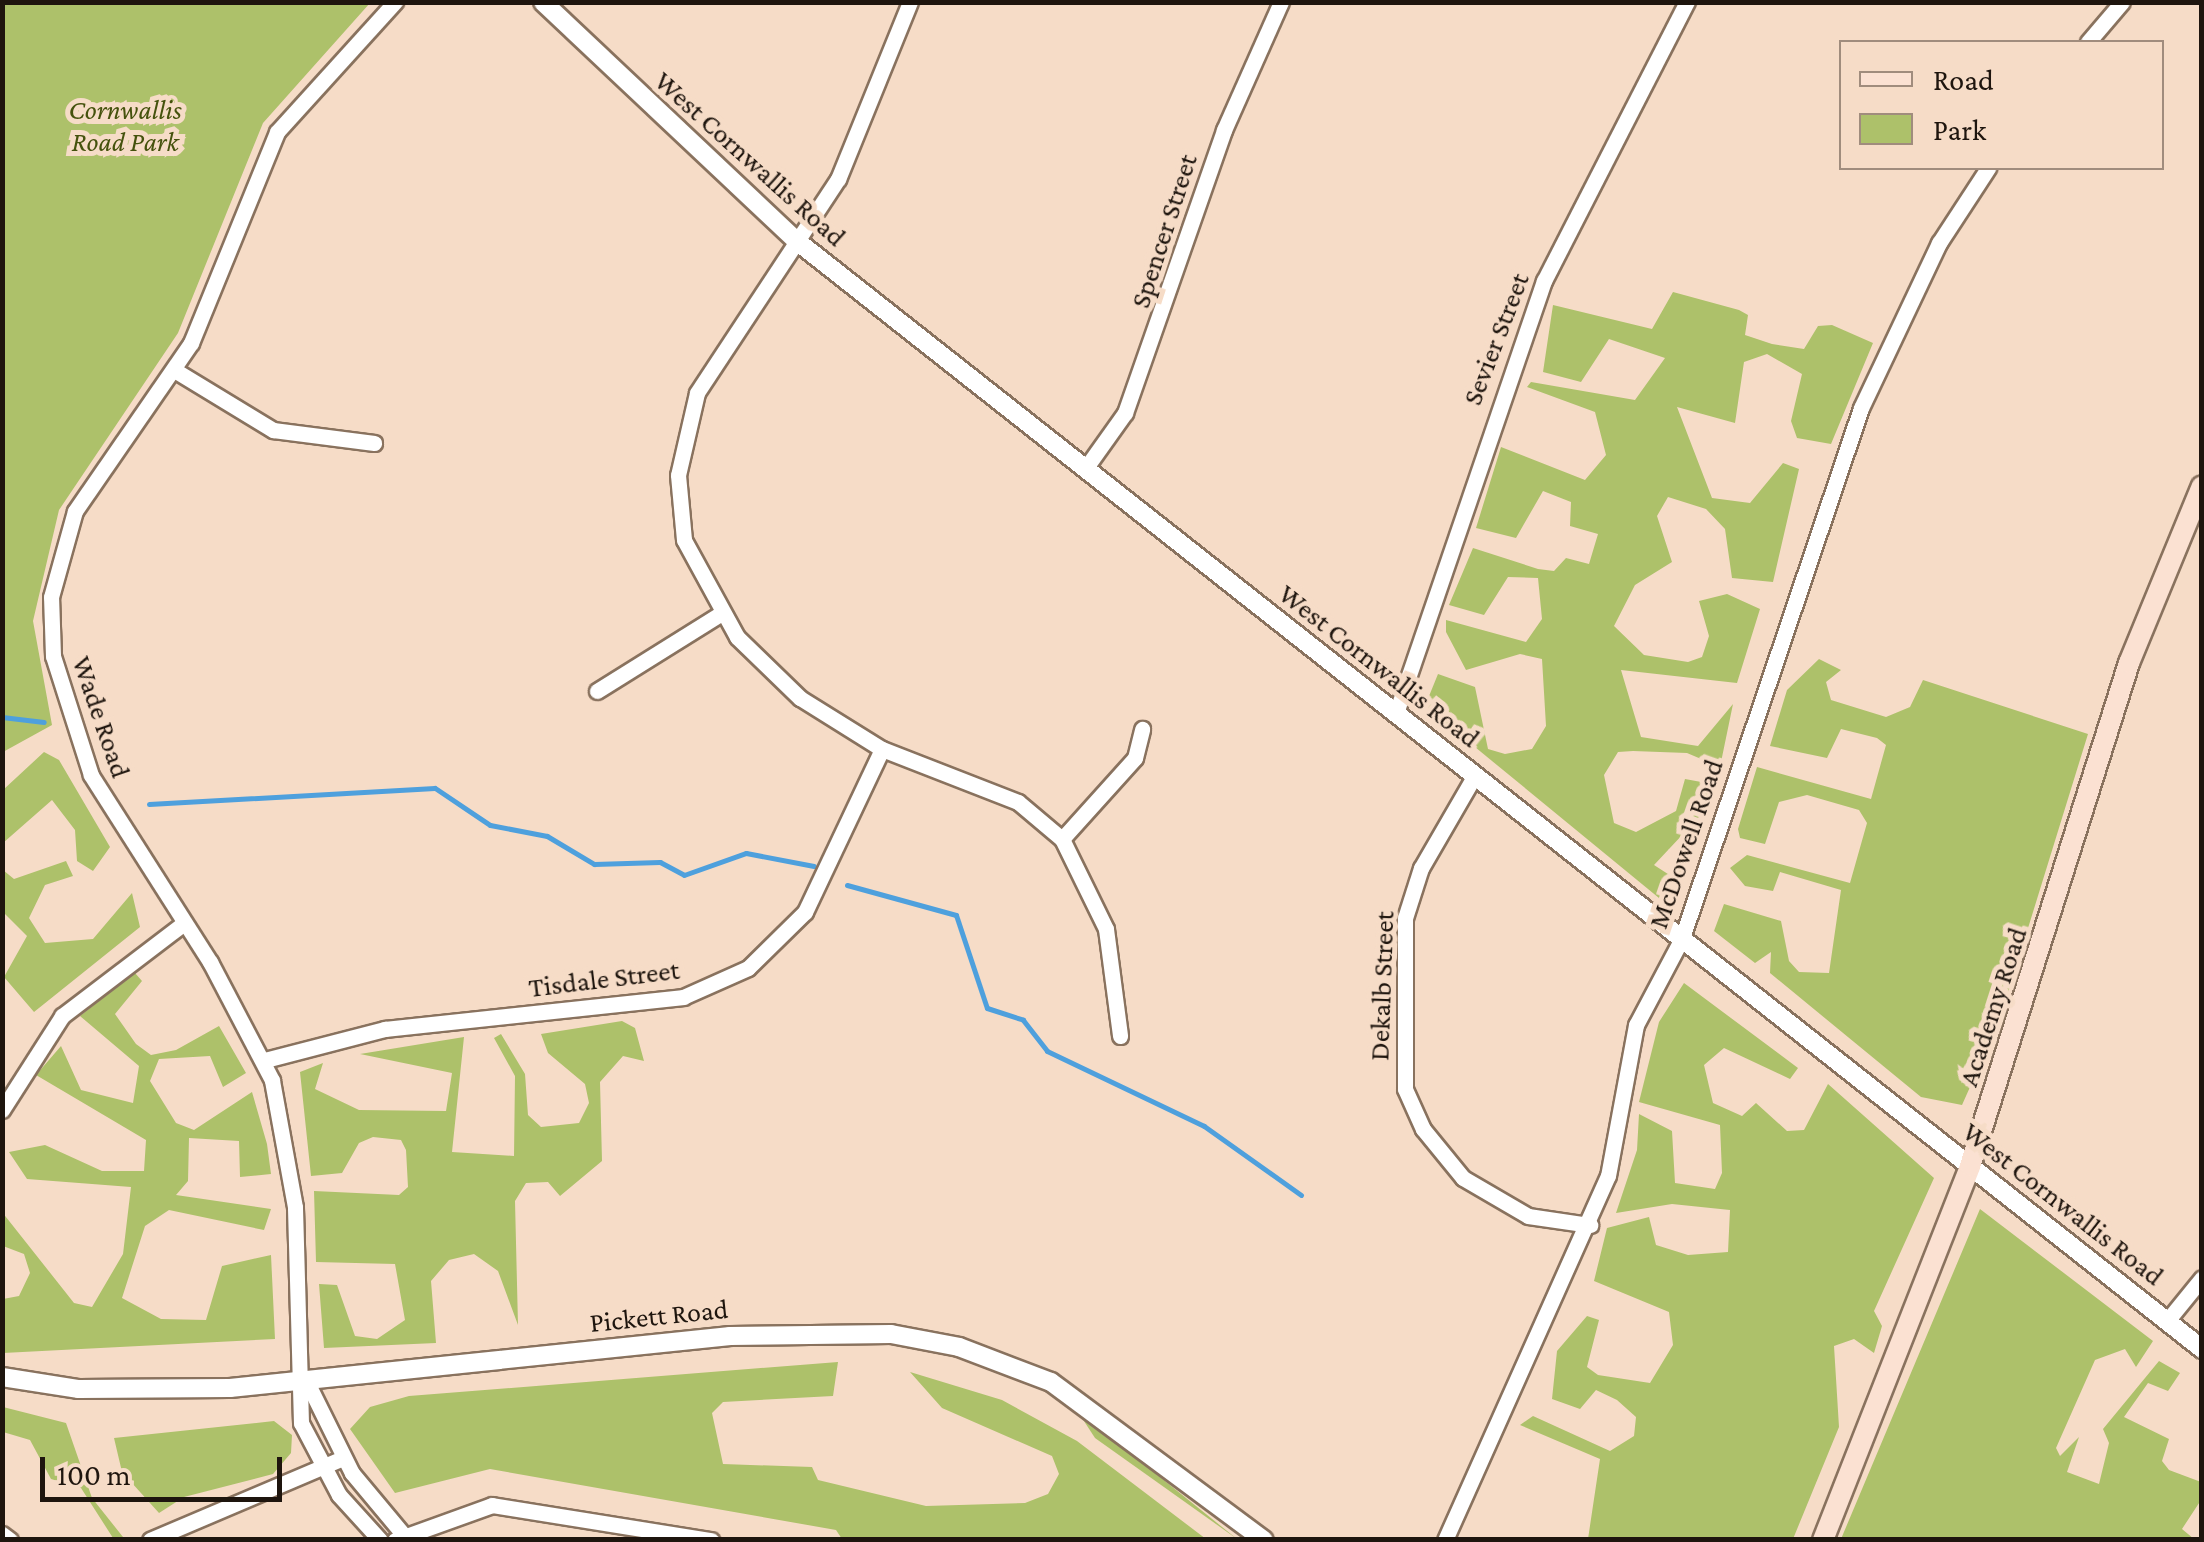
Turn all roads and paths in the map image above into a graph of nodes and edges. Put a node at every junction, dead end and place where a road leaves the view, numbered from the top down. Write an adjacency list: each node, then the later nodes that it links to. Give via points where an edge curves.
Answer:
1 (395, 2): 10 (street, Wade Road, via 277,132)
2 (543, 2): 9 (street, West Cornwallis Road)
3 (910, 2): 9 (street, via 854,148)
4 (1281, 2): 12 (street, Spencer Street, via 1224,130 1125,413)
5 (1686, 2): 16 (street, Sevier Street, via 1544,281)
6 (2122, 2): 7 (street)
7 (2090, 40)
8 (1987, 170): 22 (street, McDowell Road, via 1939,243 1860,408)
9 (798, 242): 12 (street, West Cornwallis Road); 14 (street, via 705,377 681,445 684,540)
10 (176, 372): 11 (street, via 273,430); 21 (street, Wade Road, via 76,511 53,582 51,638 91,776)
11 (374, 444)
12 (1085, 470): 16 (street, West Cornwallis Road)
13 (2202, 486): 26 (main road, Academy Road, via 2129,663)
14 (720, 614): 15 (street); 18 (street, via 800,698)
15 (597, 691)
16 (1396, 712): 19 (street, West Cornwallis Road)
17 (1142, 729): 20 (street, via 1136,758)
18 (882, 749): 20 (street, via 987,786); 24 (street, Tisdale Street, via 811,902 748,968 683,997 385,1029)
19 (1475, 776): 22 (street, West Cornwallis Road); 27 (street, Dekalb Street, via 1421,868 1405,918 1405,1089 1423,1130 1464,1178 1528,1216)
20 (1062, 839): 23 (street, via 1106,929)
21 (184, 923): 24 (street, Wade Road); 25 (street, via 62,1016)
22 (1682, 938): 26 (street, West Cornwallis Road); 27 (street, McDowell Road, via 1636,1025 1616,1146)
23 (1120, 1036)
24 (265, 1060): 32 (street, Wade Road, via 292,1172)
25 (2, 1110)
26 (1970, 1166): 29 (street, West Cornwallis Road); 43 (main road, Academy Road)
27 (1590, 1225): 42 (street, McDowell Road)
28 (2202, 1278): 29 (street)
29 (2167, 1321): 30 (street, West Cornwallis Road)
30 (2202, 1349)
31 (2, 1377): 32 (street, Pickett Road, via 125,1390)
32 (306, 1380): 33 (street); 34 (street, via 300,1423); 41 (street, Pickett Road, via 730,1336 924,1338 1051,1382)
33 (343, 1458): 34 (street); 36 (street)
34 (323, 1469): 38 (street, via 204,1510); 39 (street)
35 (2, 1534): 37 (street)
36 (402, 1537): 40 (street, via 492,1504)
37 (10, 1540)
38 (150, 1540)
39 (380, 1540)
40 (711, 1540)
41 (1264, 1540)
42 (1445, 1540)
43 (1824, 1540)

